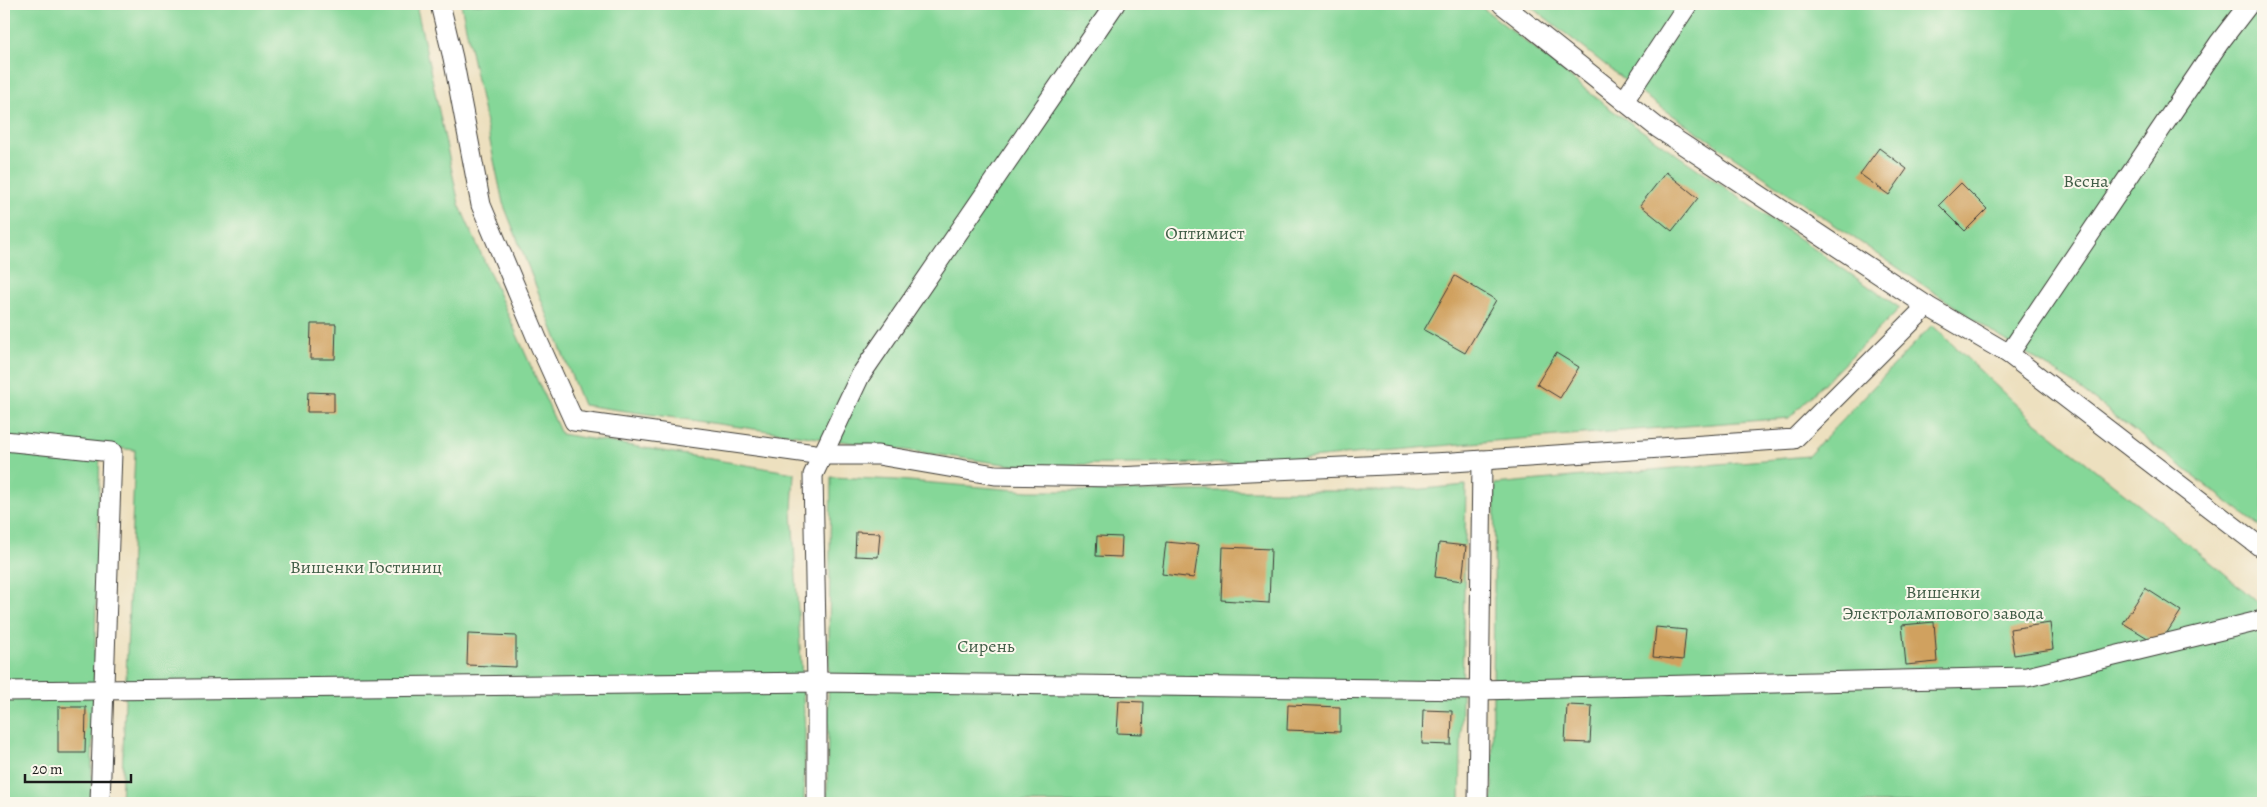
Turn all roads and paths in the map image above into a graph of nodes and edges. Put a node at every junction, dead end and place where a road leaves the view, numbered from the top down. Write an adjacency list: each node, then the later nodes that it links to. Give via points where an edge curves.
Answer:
1 (440, 4): 10 (lane, via 481,204 574,421)
2 (1114, 4): 10 (lane, via 860,376)
3 (1502, 4): 6 (lane)
4 (1688, 4): 6 (lane)
5 (2249, 4): 8 (lane, via 2219,43)
6 (1624, 101): 7 (lane, via 1666,133)
7 (1927, 306): 8 (lane); 11 (lane, via 1794,439)
8 (2009, 354): 12 (lane)
9 (4, 441): 15 (lane, via 112,452)
10 (822, 455): 11 (lane, via 878,456 994,475 1116,477); 14 (lane, via 813,474)
11 (1482, 460): 16 (lane)
12 (2263, 549)
13 (2263, 620): 16 (lane, via 2027,677)
14 (817, 682): 15 (lane); 16 (lane); 19 (lane)
15 (105, 690): 17 (lane); 18 (lane)
16 (1479, 690): 20 (lane)
17 (4, 691)
18 (100, 803)
19 (816, 803)
20 (1478, 803)

